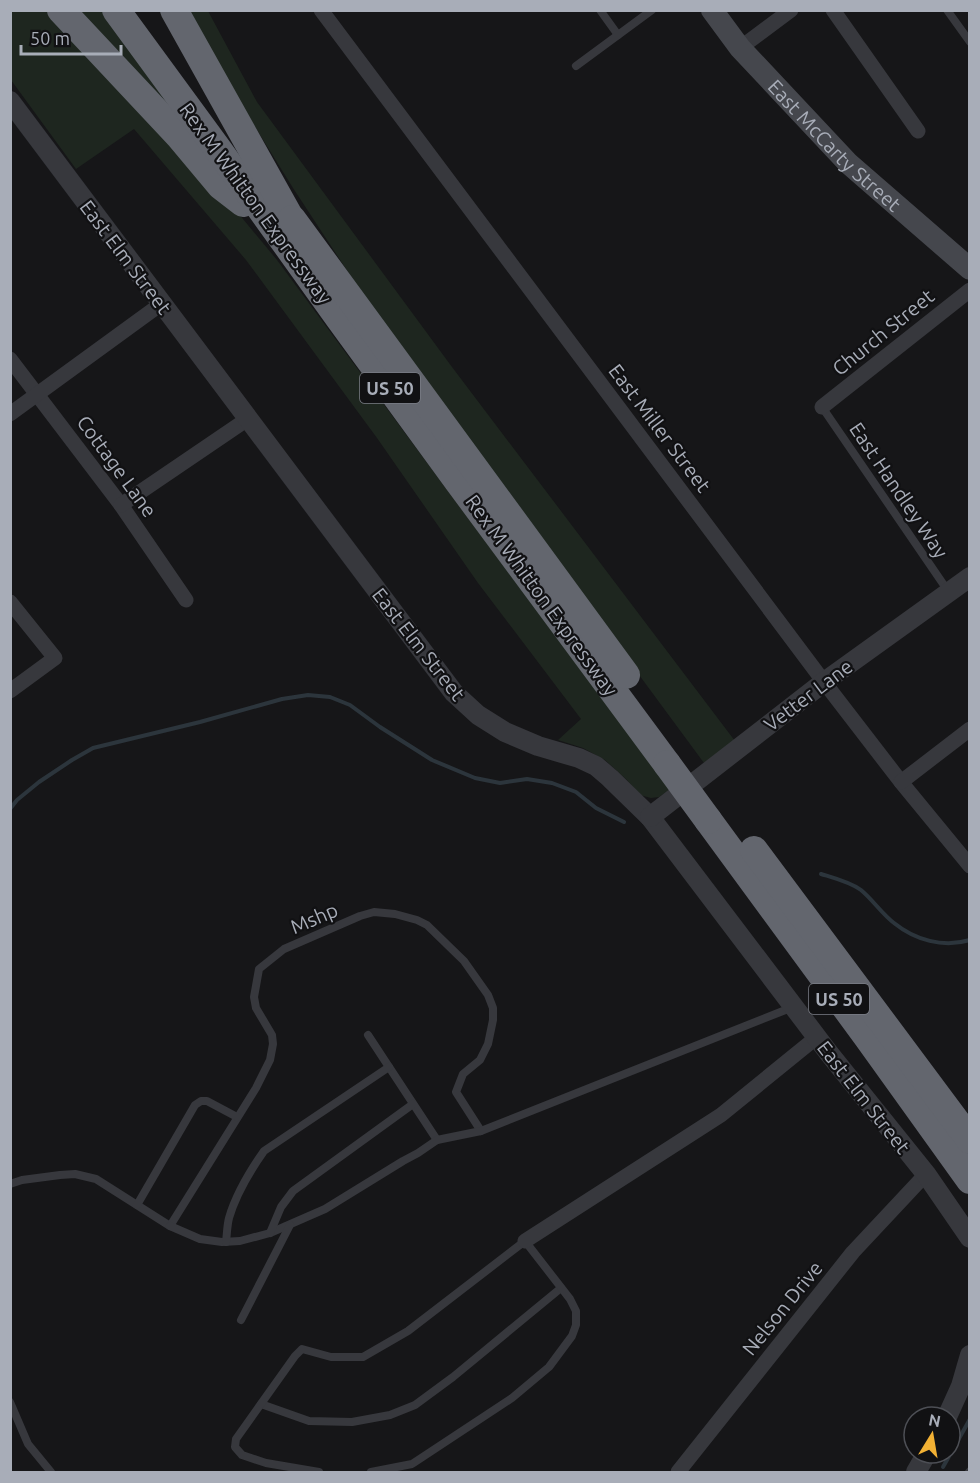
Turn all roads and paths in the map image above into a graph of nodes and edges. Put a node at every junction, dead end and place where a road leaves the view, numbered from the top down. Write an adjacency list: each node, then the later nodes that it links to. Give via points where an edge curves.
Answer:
1 (62, 10): 18 (highway, via 221,186)
2 (116, 10): 18 (highway, Rex M Whitton Expressway / US 50, via 220,152)
3 (138, 10): 18 (highway, Rex M Whitton Expressway / US 50)
4 (174, 10): 18 (highway)
5 (321, 10): 32 (street, East Miller Street)
6 (600, 10): 12 (lane)
7 (712, 10): 14 (main road, East McCarty Street)
8 (791, 10): 14 (street)
9 (833, 10): 17 (street)
10 (947, 10): 13 (lane)
11 (646, 12): 12 (lane)
12 (618, 35): 15 (lane)
13 (969, 42)
14 (740, 48): 19 (main road, East McCarty Street, via 848,163)
15 (576, 66)
16 (10, 101): 21 (street, East Elm Street)
17 (918, 131)
18 (281, 221): 36 (highway, Rex M Whitton Expressway / US 50, bridge, via 457,480)
19 (969, 269)
20 (969, 290): 24 (street, Church Street)
21 (161, 304): 23 (street); 26 (street, East Elm Street)
22 (10, 359): 23 (street, Cottage Lane)
23 (38, 394): 25 (street); 27 (street, Cottage Lane)
24 (822, 407): 29 (lane, East Handley Way)
25 (10, 414)
26 (249, 418): 27 (street); 37 (street, East Elm Street, via 454,693 505,732 596,766)
27 (121, 506): 30 (street, Cottage Lane)
28 (969, 578): 29 (street, Vetter Lane)
29 (949, 592): 32 (street, Vetter Lane)
30 (186, 600)
31 (10, 602): 33 (street, via 55,658)
32 (824, 682): 35 (street, East Miller Street); 37 (street, Vetter Lane)
33 (10, 691)
34 (969, 729): 35 (street)
35 (901, 782): 38 (street, East Miller Street)
36 (714, 813): 47 (highway, Rex M Whitton Expressway / US 50); 49 (highway, Rex M Whitton Expressway / US 50)
37 (650, 817): 39 (street, East Elm Street)
38 (969, 866)
39 (794, 1006): 41 (street, East Elm Street); 45 (lane)
40 (368, 1035): 42 (lane)
41 (817, 1037): 48 (street, East Elm Street); 56 (street, via 721,1115)
42 (389, 1066): 43 (lane); 57 (lane, via 264,1151 235,1203)
43 (413, 1104): 46 (lane); 54 (lane, via 293,1191)
44 (237, 1117): 45 (lane, Mshp, via 264,1073 273,1044 256,1008 259,969 284,949 374,912 427,925 464,962 488,995 493,1008 488,1044 480,1060 463,1074 456,1092); 51 (lane, via 207,1101 195,1105); 53 (lane, Mshp)
45 (481, 1131): 46 (lane)
46 (437, 1140): 52 (lane, via 325,1209)
47 (969, 1140)
48 (926, 1174): 55 (street, East Elm Street); 67 (street, Nelson Drive, via 853,1252)
49 (969, 1180)
50 (10, 1184): 51 (lane, via 75,1174 96,1179)
51 (137, 1205): 53 (lane)
52 (290, 1225): 54 (lane); 59 (lane)
53 (170, 1226): 57 (lane, via 200,1239)
54 (270, 1233): 57 (lane)
55 (969, 1238)
56 (525, 1241): 58 (lane); 62 (lane, via 408,1331 363,1358 331,1357 302,1349)
57 (226, 1242)
58 (561, 1288): 62 (lane, via 453,1377 415,1405 390,1415 352,1422 309,1421); 66 (lane, via 576,1311 576,1325 549,1367 512,1398 412,1464)
59 (241, 1320)
60 (969, 1355): 63 (street)
61 (10, 1402): 64 (lane, via 28,1444)
62 (261, 1404): 65 (lane, via 236,1439 235,1446 242,1455)
63 (952, 1405)
64 (51, 1473)
65 (320, 1473)
66 (370, 1473)
67 (678, 1473)

